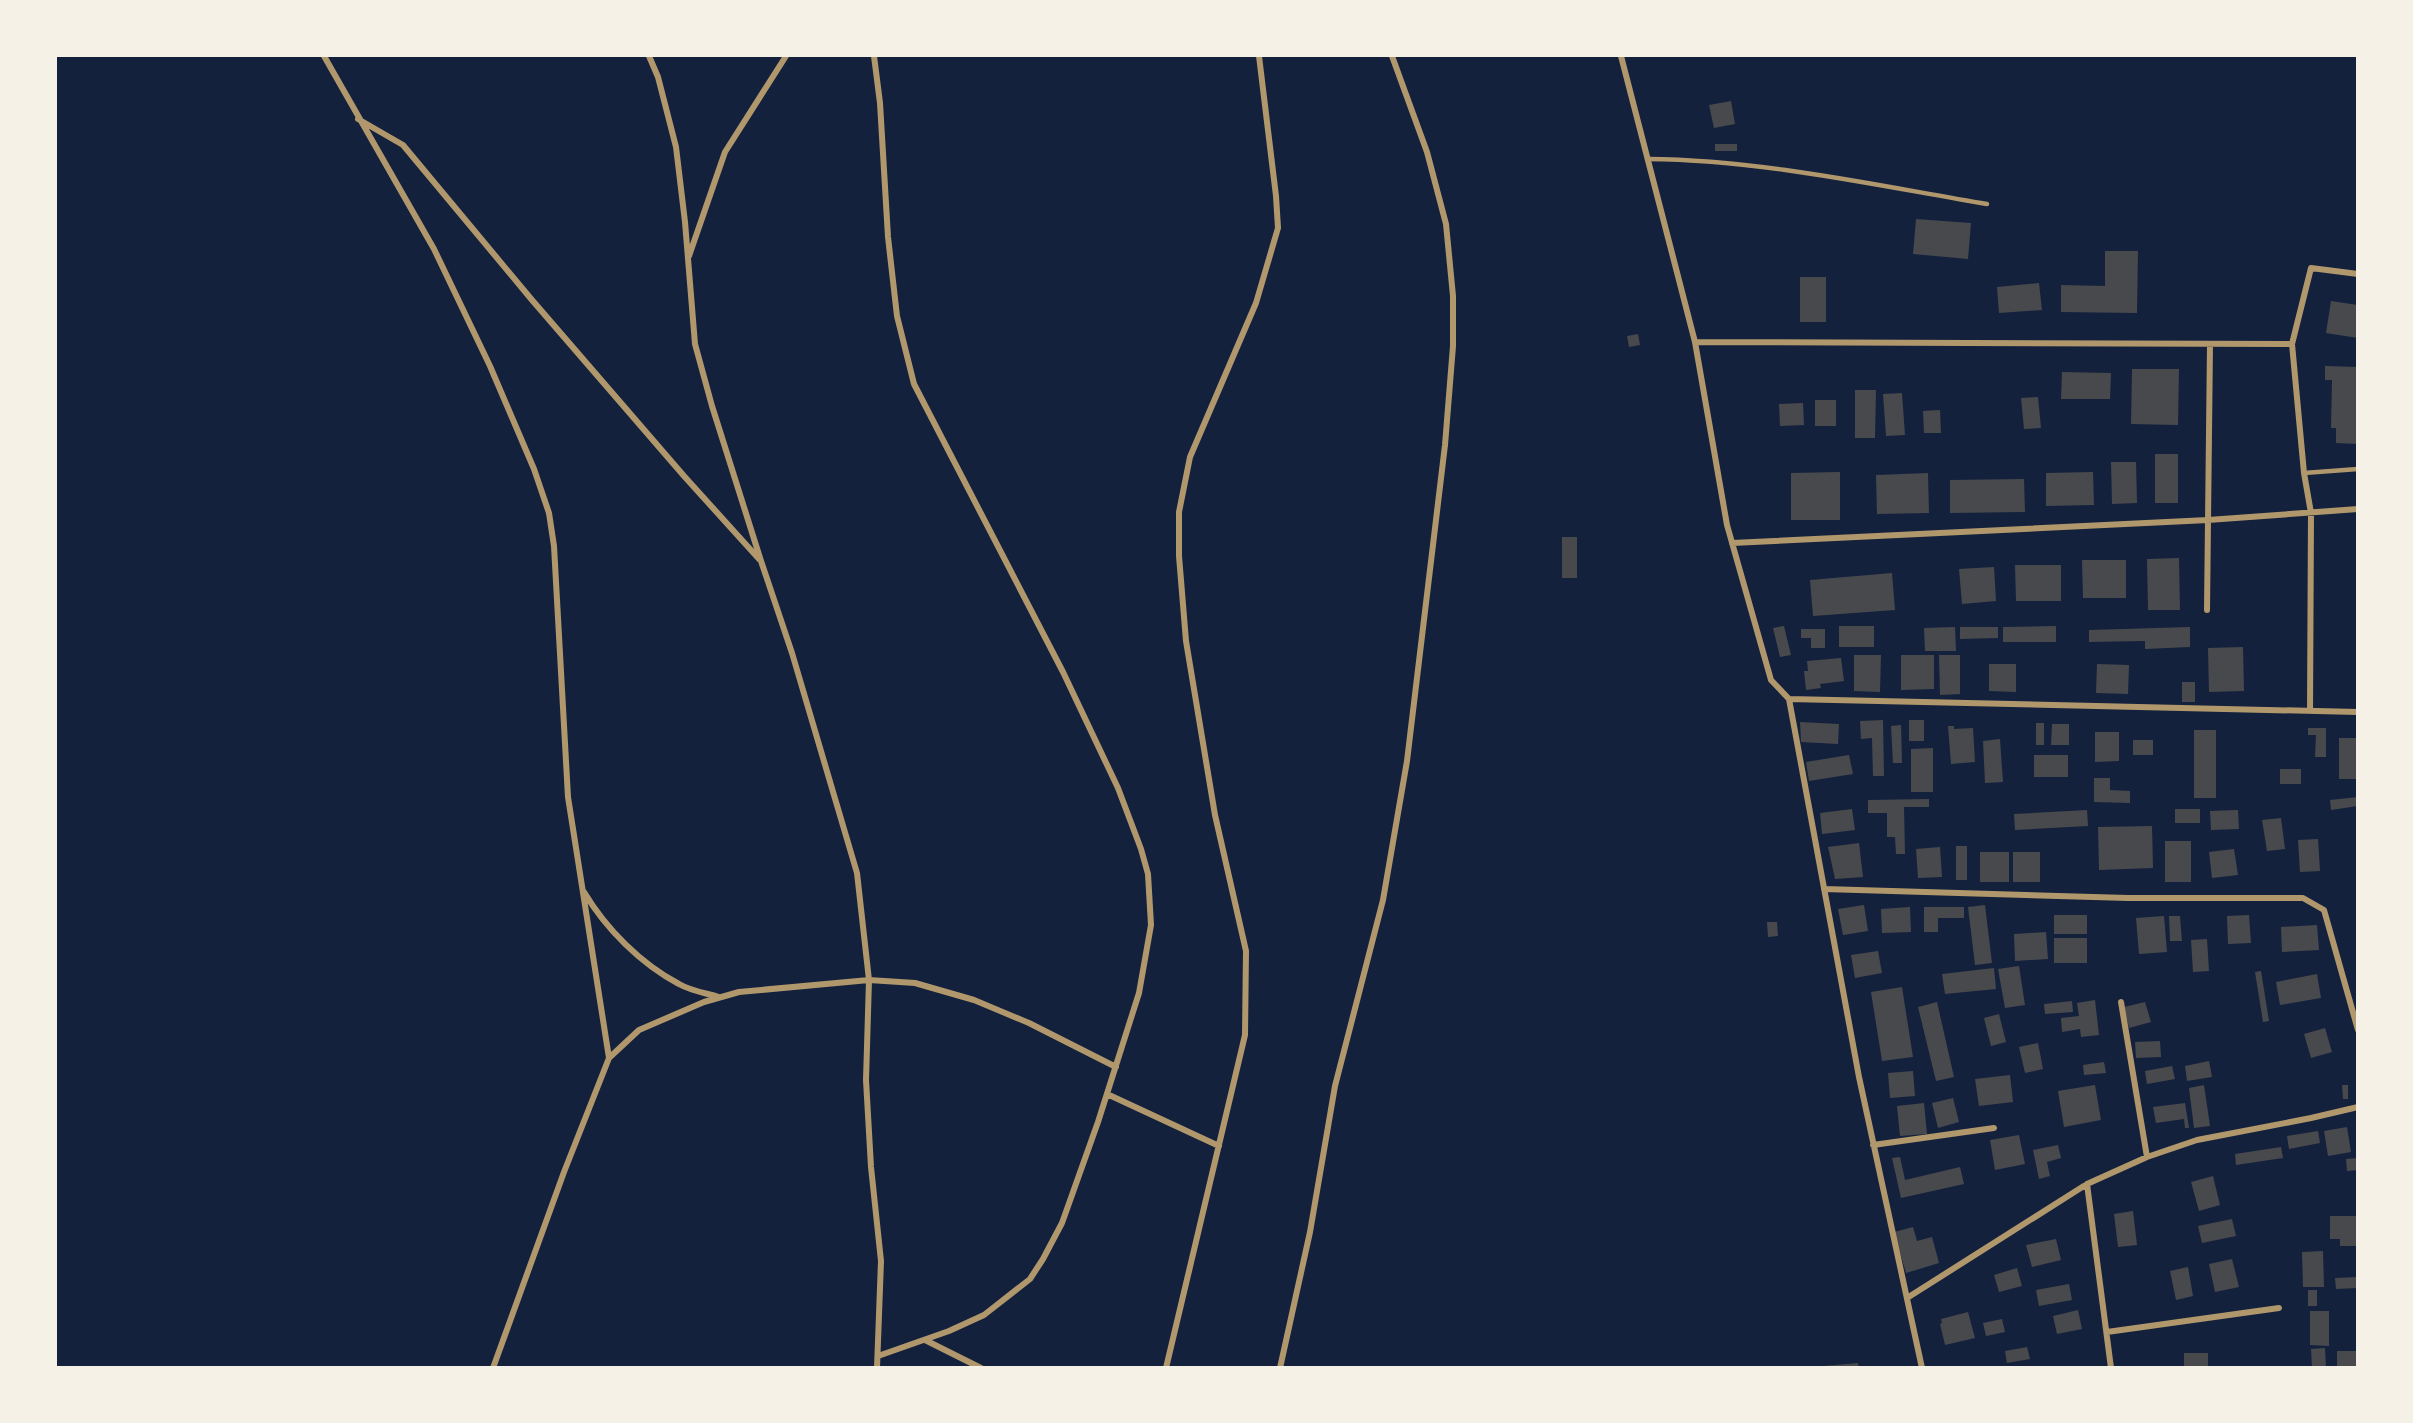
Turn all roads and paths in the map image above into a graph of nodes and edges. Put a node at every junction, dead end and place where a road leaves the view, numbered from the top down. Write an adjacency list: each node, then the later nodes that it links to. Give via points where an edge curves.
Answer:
1 (324, 56): 8 (street)
2 (649, 56): 11 (street, via 676,147)
3 (786, 56): 11 (street, via 725,152)
4 (874, 56): 34 (street, via 897,316 914,384 1063,672 1118,788 1148,874 1151,925 1139,993)
5 (1259, 56): 39 (street, via 1278,228 1256,303 1190,457 1179,512 1186,641 1215,815 1246,951 1245,1035)
6 (1392, 56): 51 (street, via 1427,152 1446,224 1453,346 1445,445 1407,761 1383,900 1335,1086 1310,1232)
7 (1621, 56): 9 (street)
8 (358, 118): 22 (street, via 403,145 532,300); 28 (street, via 439,260 490,366 549,513 568,797)
9 (1648, 159): 10 (lane, via 1772,167); 13 (street)
10 (1987, 204)
11 (688, 259): 22 (street, via 695,344)
12 (2358, 274): 15 (street, via 2311,268)
13 (1695, 342): 14 (street); 21 (street)
14 (2211, 344): 15 (street); 20 (street)
15 (2292, 344): 17 (street)
16 (2358, 469): 17 (lane)
17 (2304, 473): 19 (street)
18 (2358, 509): 19 (street)
19 (2311, 513): 20 (street); 25 (street)
20 (2208, 520): 21 (street); 23 (street)
21 (1732, 543): 24 (street, via 1771,680)
22 (760, 561): 29 (street, via 792,652 857,873)
23 (2207, 610)
24 (1789, 699): 25 (street); 27 (street)
25 (2310, 711): 26 (street)
26 (2358, 712)
27 (1824, 889): 32 (street, via 2128,898 2303,898 2324,910); 38 (street)
28 (582, 890): 30 (street, via 598,916 654,969 681,986); 33 (street)
29 (869, 980): 30 (street, via 739,992); 34 (street, via 915,983 974,1000); 46 (street, via 866,1080 881,1261)
30 (719, 998): 33 (street, via 639,1030)
31 (2121, 1002): 40 (street)
32 (2358, 1030)
33 (609, 1058): 47 (street)
34 (1116, 1067): 35 (street)
35 (1107, 1094): 39 (street); 45 (street, via 1062,1223 1030,1279 984,1315)
36 (2358, 1107): 40 (street, via 2197,1140)
37 (1994, 1128): 38 (street)
38 (1874, 1145): 42 (street)
39 (1219, 1146): 50 (street)
40 (2147, 1157): 41 (street)
41 (2087, 1184): 42 (street); 44 (street)
42 (1906, 1298): 52 (street)
43 (2279, 1308): 44 (street)
44 (2107, 1332): 53 (street)
45 (924, 1340): 46 (street); 49 (street)
46 (878, 1356): 48 (street)
47 (493, 1368)
48 (877, 1368)
49 (981, 1368)
50 (1166, 1368)
51 (1280, 1368)
52 (1922, 1368)
53 (2111, 1368)

